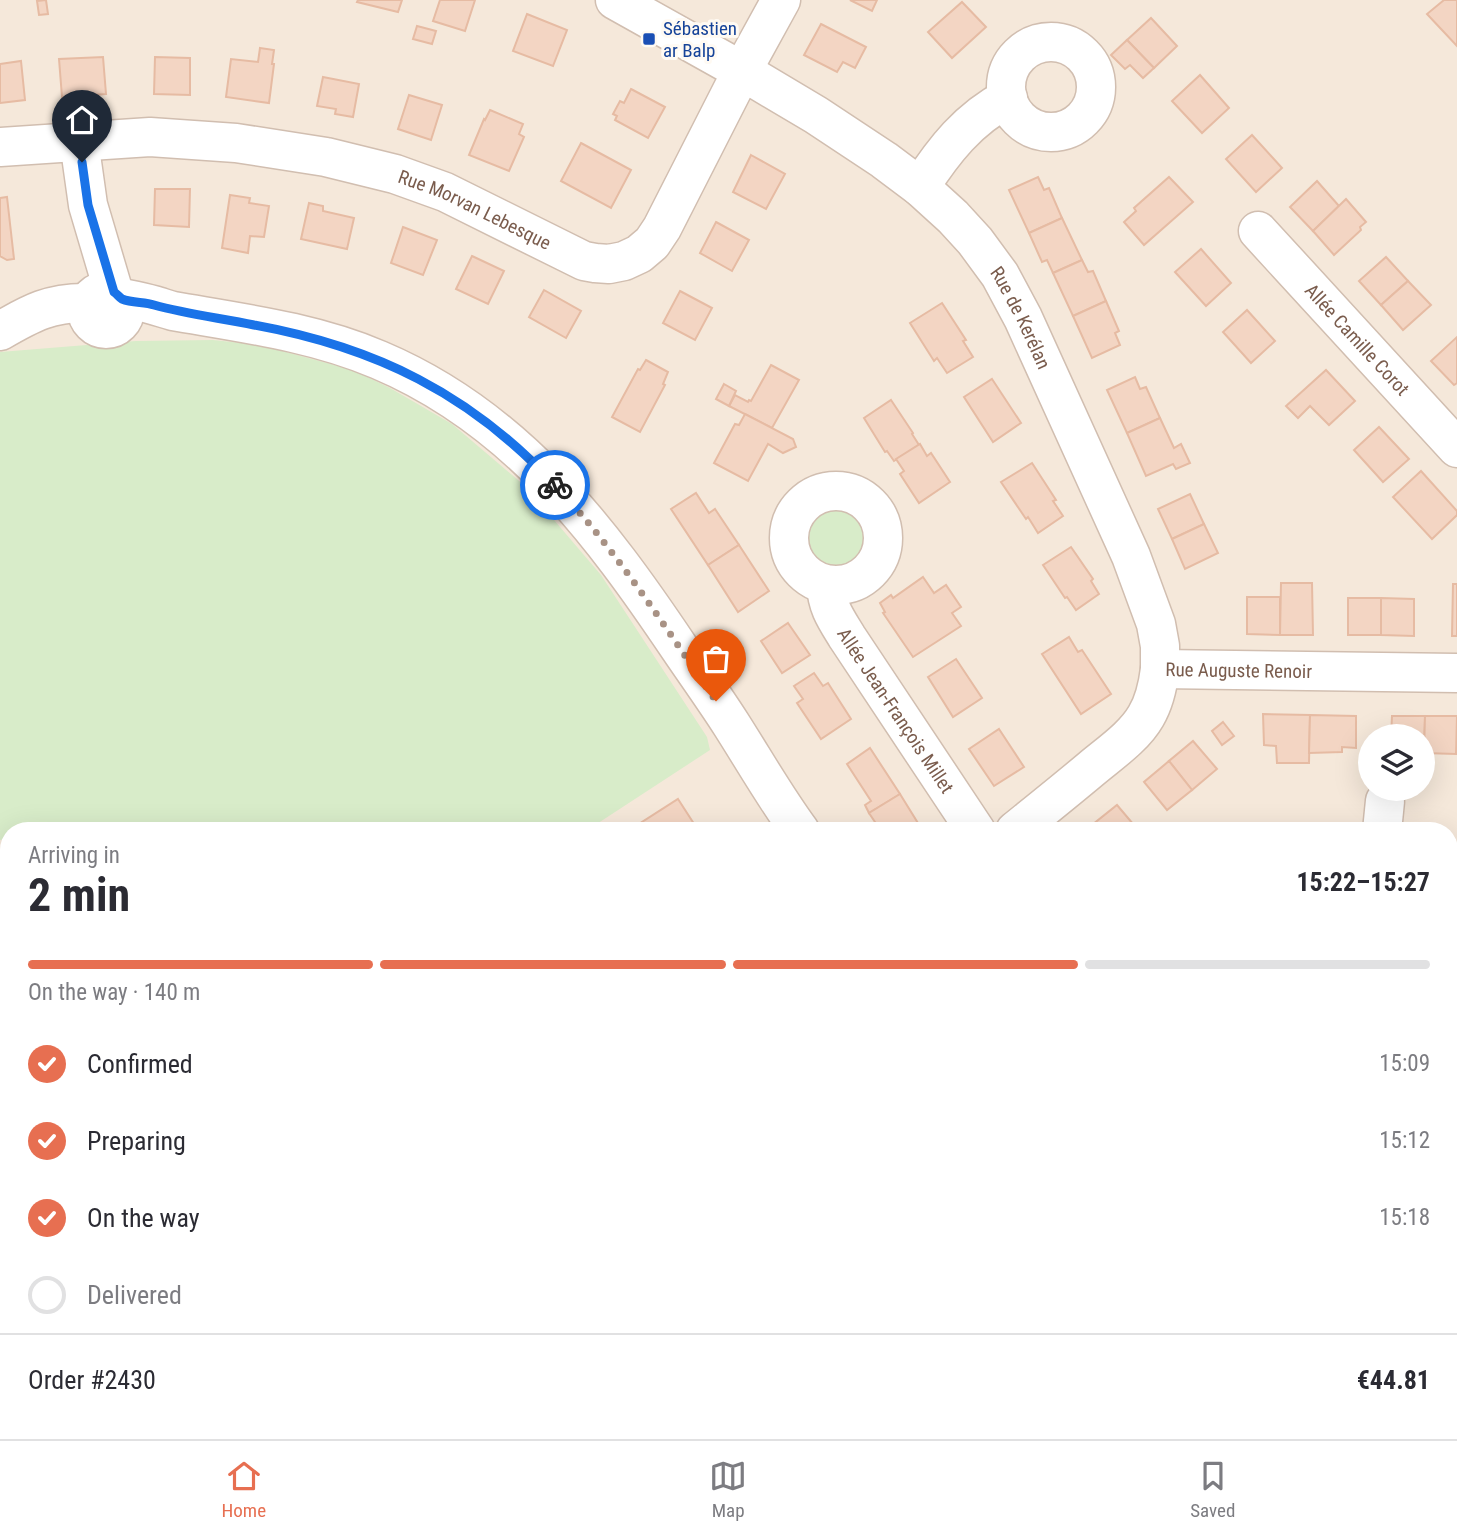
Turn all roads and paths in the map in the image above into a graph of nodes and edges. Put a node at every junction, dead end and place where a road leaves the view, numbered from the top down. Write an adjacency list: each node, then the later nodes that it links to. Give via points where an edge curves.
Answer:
1 (615, 0): 3 (street, Rue de Kerélan)
2 (781, 0): 3 (street, Rue Morvan Lebesque)
3 (742, 71): 5 (street, Rue Morvan Lebesque, via 663,228 639,254 609,264 584,261 445,192 364,166 264,147 188,139); 7 (street, Rue de Kerélan)
4 (1008, 98): 7 (street, via 972,122)
5 (79, 141): 6 (street, Rue Morvan Lebesque); 9 (street)
6 (0, 147)
7 (920, 187): 13 (street, Rue de Kerélan, via 975,241 1023,318 1131,556 1156,624)
8 (1258, 231): 11 (street, Allée Camille Corot)
9 (104, 305): 10 (street); 15 (street, via 152,305 258,325 359,352 448,396 502,435 532,461 612,552)
10 (0, 331)
11 (1457, 448)
12 (826, 585): 16 (street, Allée Jean-François Millet, via 829,607 847,637)
13 (1160, 669): 14 (street, Rue Auguste Renoir); 17 (street, Rue Auguste Renoir, via 1154,700 1133,733)
14 (1457, 673)
15 (794, 822)
16 (970, 822)
17 (1026, 822)

